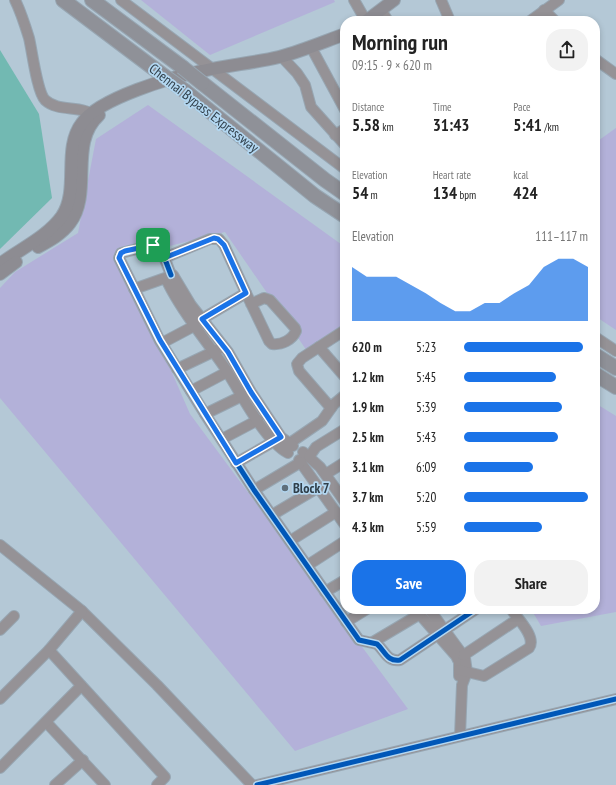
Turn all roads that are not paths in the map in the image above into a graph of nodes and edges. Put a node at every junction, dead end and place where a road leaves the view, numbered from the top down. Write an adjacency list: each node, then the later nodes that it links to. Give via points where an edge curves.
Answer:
1 (15, 0): 24 (street, via 28,36 42,95 55,106 87,110)
2 (63, 0): 30 (highway, Chennai Bypass Expressway, bridge, via 185,90 315,196)
3 (92, 0): 29 (highway, Chennai Bypass Expressway, bridge)
4 (121, 0): 21 (street)
5 (354, 0): 11 (street)
6 (394, 0): 9 (main road)
7 (441, 0): 14 (street)
8 (559, 0): 10 (street)
9 (381, 10): 12 (main road); 13 (street)
10 (544, 10): 15 (street); 16 (street)
11 (363, 16)
12 (373, 16)
13 (385, 16)
14 (448, 16)
15 (536, 16)
16 (551, 16)
17 (340, 36): 18 (main road)
18 (311, 47): 19 (main road); 23 (street)
19 (281, 56): 21 (main road); 26 (street, via 305,85 311,107)
20 (600, 63): 22 (street)
21 (211, 69): 24 (main road, via 185,81 117,103); 28 (street)
22 (616, 74)
23 (340, 101)
24 (94, 115): 32 (main road, via 82,123 75,136 70,194 63,215 46,232); 33 (main road, via 85,139 78,201 73,218 61,232)
25 (340, 132): 26 (street)
26 (335, 135): 27 (street)
27 (340, 140)
28 (340, 165)
29 (340, 190)
30 (340, 213)
31 (164, 258): 34 (street); 35 (street, via 160,246 153,245 121,253 119,258); 36 (street, via 210,239 218,239 224,245)
32 (0, 264)
33 (0, 274)
34 (169, 276): 35 (street); 38 (street, via 174,276); 39 (street, via 167,281 175,298)
35 (134, 288): 42 (street)
36 (246, 293): 37 (street); 38 (street)
37 (251, 304): 37 (street, via 272,344 280,344 294,335 295,328 270,300 264,298)
38 (202, 319): 43 (street)
39 (194, 326): 42 (street); 46 (street)
40 (340, 333): 44 (street)
41 (600, 340): 45 (street)
42 (162, 343): 49 (street)
43 (224, 347): 46 (street); 55 (street)
44 (319, 347): 50 (street); 57 (street, via 297,364)
45 (616, 351)
46 (213, 352): 49 (street); 51 (street)
47 (600, 358): 48 (highway)
48 (616, 368)
49 (177, 369): 54 (street)
50 (340, 371)
51 (227, 372): 54 (street); 55 (street)
52 (600, 377): 53 (highway)
53 (616, 387)
54 (191, 391): 58 (street)
55 (246, 394): 58 (street); 59 (street); 62 (street)
56 (340, 400): 57 (street)
57 (331, 408): 63 (street, via 322,421)
58 (205, 414): 61 (street)
59 (258, 420): 61 (street); 62 (street)
60 (340, 432): 64 (street)
61 (222, 439): 65 (street)
62 (277, 439): 63 (street); 65 (street)
63 (291, 447): 64 (street, via 299,446); 64 (street, via 291,460)
64 (303, 458): 67 (street); 68 (street); 69 (street)
65 (236, 463): 69 (street)
66 (340, 465): 67 (street)
67 (326, 474): 70 (street)
68 (319, 487): 71 (street); 72 (street)
69 (254, 490): 72 (street)
70 (340, 494)
71 (336, 512): 73 (street); 74 (street)
72 (272, 515): 74 (street)
73 (340, 518)
74 (290, 541): 77 (street)
75 (340, 544): 77 (street)
76 (0, 545): 80 (street)
77 (308, 565): 79 (street)
78 (340, 583): 79 (street)
79 (325, 592): 81 (street)
80 (82, 611): 94 (street); 104 (street)
81 (340, 613)
82 (340, 614): 90 (street)
83 (360, 614): 90 (street)
84 (416, 614): 93 (street)
85 (424, 614): 92 (street)
86 (468, 614): 92 (street)
87 (514, 614): 89 (street)
88 (14, 616): 91 (street)
89 (518, 619): 95 (street); 96 (street, via 531,638 529,648 489,674 479,676)
90 (346, 622): 93 (street, via 359,640)
91 (0, 630)
92 (441, 632): 93 (street, via 397,661 387,657 380,646); 95 (street); 96 (street)
93 (373, 642)
94 (49, 650): 97 (street); 98 (street)
95 (464, 655): 96 (street)
96 (463, 671): 101 (street, via 459,681 462,689)
97 (81, 686): 100 (street); 107 (street, via 166,777)
98 (0, 699)
99 (616, 699): 101 (street)
100 (46, 722): 102 (street); 103 (street)
101 (460, 736): 108 (street)
102 (83, 760): 105 (street); 106 (street)
103 (0, 768)
104 (250, 782)
105 (55, 785)
106 (105, 785)
107 (157, 785)
108 (257, 785)

